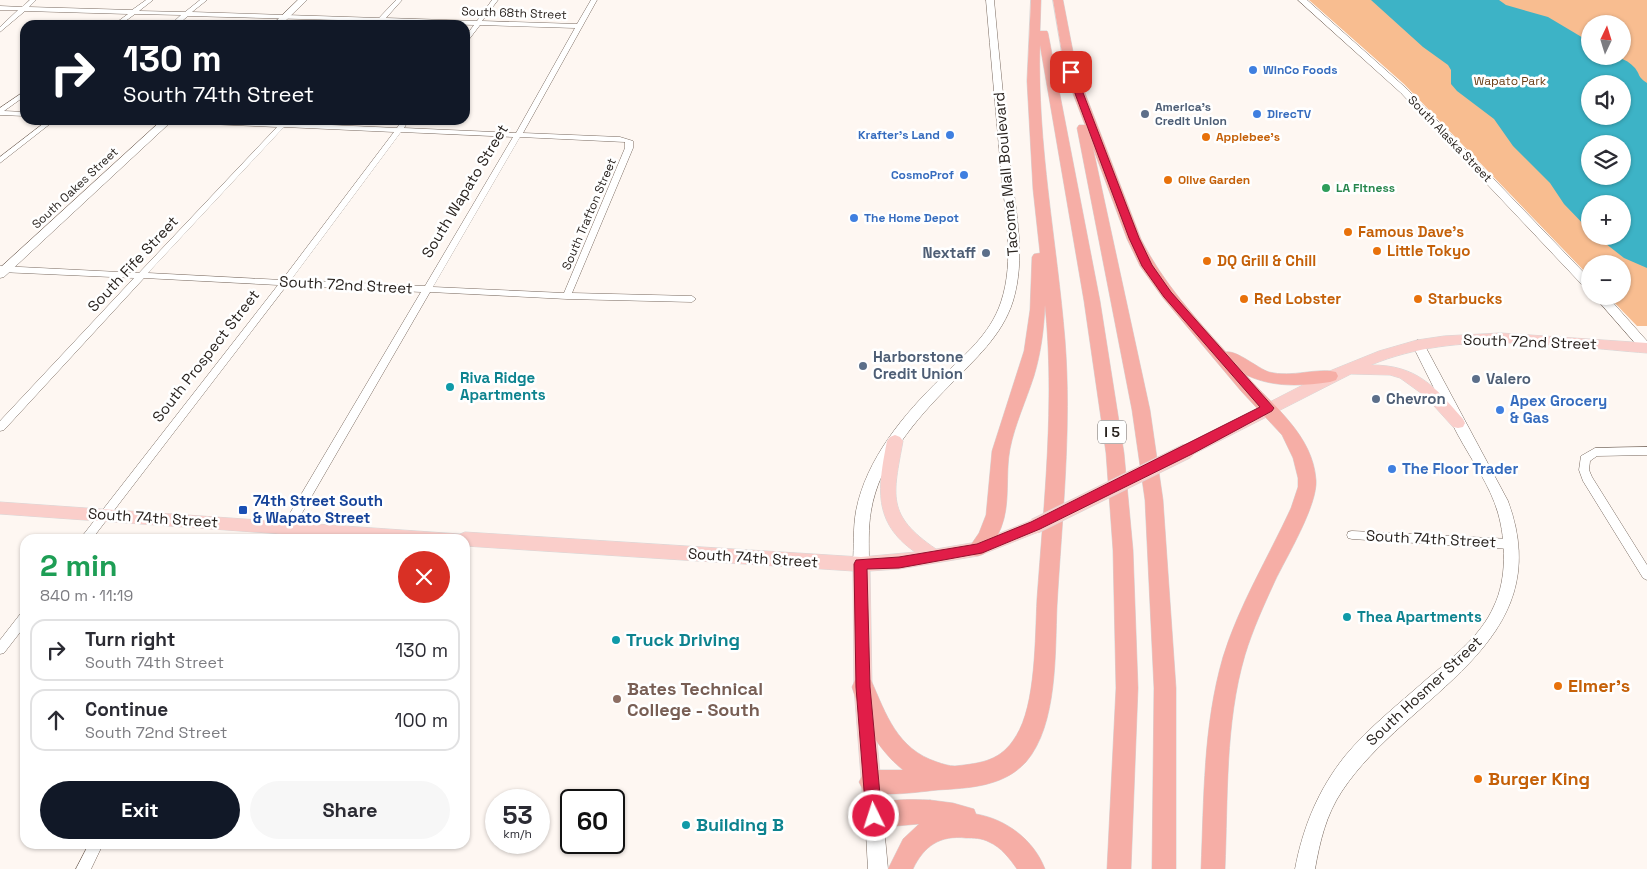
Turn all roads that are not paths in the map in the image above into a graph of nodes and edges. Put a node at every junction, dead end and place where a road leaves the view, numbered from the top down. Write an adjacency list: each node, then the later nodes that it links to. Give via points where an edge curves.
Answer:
1 (33, 0): 14 (street)
2 (40, 0): 14 (street)
3 (150, 0): 15 (street)
4 (204, 0): 16 (street)
5 (303, 0): 17 (main road)
6 (399, 0): 22 (street)
7 (496, 0): 24 (street)
8 (594, 0): 25 (street, South Wapato Street)
9 (990, 0): 57 (main road, Tacoma Mall Boulevard, via 1013,245 1010,290 990,337 973,358 935,392)
10 (1038, 0): 40 (highway, via 1033,81); 84 (highway, I 5, via 1092,300 1115,453 1123,550 1127,688)
11 (1058, 0): 28 (highway, I 5)
12 (1302, 0): 43 (main road, South Alaska Street, via 1409,96)
13 (0, 8): 14 (street, South 68th Street)
14 (24, 9): 15 (street, South 68th Street); 26 (street)
15 (134, 12): 16 (street, South 68th Street); 18 (street)
16 (187, 14): 17 (street, South 68th Street); 19 (street)
17 (285, 17): 20 (main road); 21 (street, South 68th Street)
18 (123, 20)
19 (179, 20)
20 (282, 20)
21 (332, 20)
22 (382, 20)
23 (470, 23): 24 (street, South 68th Street)
24 (478, 23): 25 (street, South 68th Street); 27 (street)
25 (578, 26): 38 (street, South Wapato Street)
26 (0, 30)
27 (470, 34)
28 (1071, 72): 49 (highway, via 1139,251 1161,286); 85 (highway, I 5, via 1122,308 1154,500 1164,688)
29 (20, 97): 30 (street)
30 (0, 112): 31 (street)
31 (20, 114)
32 (46, 125): 39 (street)
33 (162, 125): 41 (main road, South Oakes Street)
34 (281, 125): 42 (street, South Fife Street)
35 (327, 125): 37 (street)
36 (402, 125): 37 (street, South Prospect Street)
37 (398, 130): 38 (street); 44 (street, South Prospect Street)
38 (518, 135): 45 (street, South Wapato Street); 46 (street, South Trafton Street, via 629,141 629,148)
39 (0, 162)
40 (1040, 189): 68 (highway, via 1039,286 1030,363 1005,435 995,517 987,540); 75 (highway, via 1057,341 1059,418 1041,693 1030,734 1017,755 997,770)
41 (2, 271): 42 (street, South 72nd Street)
42 (141, 275): 44 (street, South 72nd Street); 56 (street, South Fife Street)
43 (1581, 277)
44 (285, 282): 45 (street, South 72nd Street); 60 (street, South Prospect Street)
45 (426, 289): 46 (street, South 72nd Street); 62 (street, South Wapato Street)
46 (567, 296): 47 (street, South 72nd Street)
47 (692, 299)
48 (1608, 305): 51 (main road)
49 (1199, 330): 53 (highway, via 1240,365 1260,376 1286,381); 54 (highway)
50 (1418, 344): 51 (main road, South 72nd Street, via 1491,338); 52 (main road, South 72nd Street); 55 (main road, South Hosmer Street)
51 (1647, 348)
52 (1348, 368): 53 (main road, South 72nd Street); 55 (main road, via 1395,371 1411,378 1422,385)
53 (1330, 376): 54 (main road, South 72nd Street)
54 (1268, 408): 61 (main road, South 72nd Street, bridge); 86 (highway, via 1285,426 1295,444 1305,470 1307,487 1291,531 1244,629 1234,658 1221,735)
55 (1458, 423): 67 (main road, South Hosmer Street, via 1500,501 1508,523)
56 (0, 427)
57 (896, 441): 69 (main road, via 889,496 892,517 906,536); 70 (main road, Tacoma Mall Boulevard, via 865,502)
58 (1647, 452): 71 (street, via 1602,451 1589,454 1585,458 1584,470)
59 (0, 508): 60 (main road, South 74th Street)
60 (103, 515): 62 (main road, South 74th Street); 63 (street, South Prospect Street)
61 (1035, 526): 68 (main road, South 74th Street)
62 (292, 532): 64 (main road, South 74th Street)
63 (89, 534)
64 (339, 534)
65 (1352, 535): 67 (street, South 74th Street)
66 (470, 539): 70 (main road, South 74th Street)
67 (1510, 544): 87 (main road, South Hosmer Street, via 1508,587 1497,616 1460,661 1356,755 1318,815)
68 (978, 549): 69 (main road, South 74th Street)
69 (935, 558): 70 (main road, South 74th Street)
70 (861, 564): 74 (main road, Tacoma Mall Boulevard)
71 (1647, 575)
72 (20, 623): 73 (street)
73 (0, 649)
74 (863, 687): 75 (highway, via 879,727 897,750 926,770); 76 (main road, Tacoma Mall Boulevard)
75 (964, 776): 76 (highway)
76 (871, 782): 77 (main road, Tacoma Mall Boulevard)
77 (874, 816): 78 (highway, via 902,811 931,812 967,819); 81 (main road, Tacoma Mall Boulevard)
78 (994, 831): 82 (highway, via 957,825 932,829 918,840); 83 (highway)
79 (93, 849): 80 (street)
80 (83, 869)
81 (878, 869)
82 (900, 869)
83 (1032, 869)
84 (1119, 869)
85 (1164, 869)
86 (1213, 869)
87 (1305, 869)

